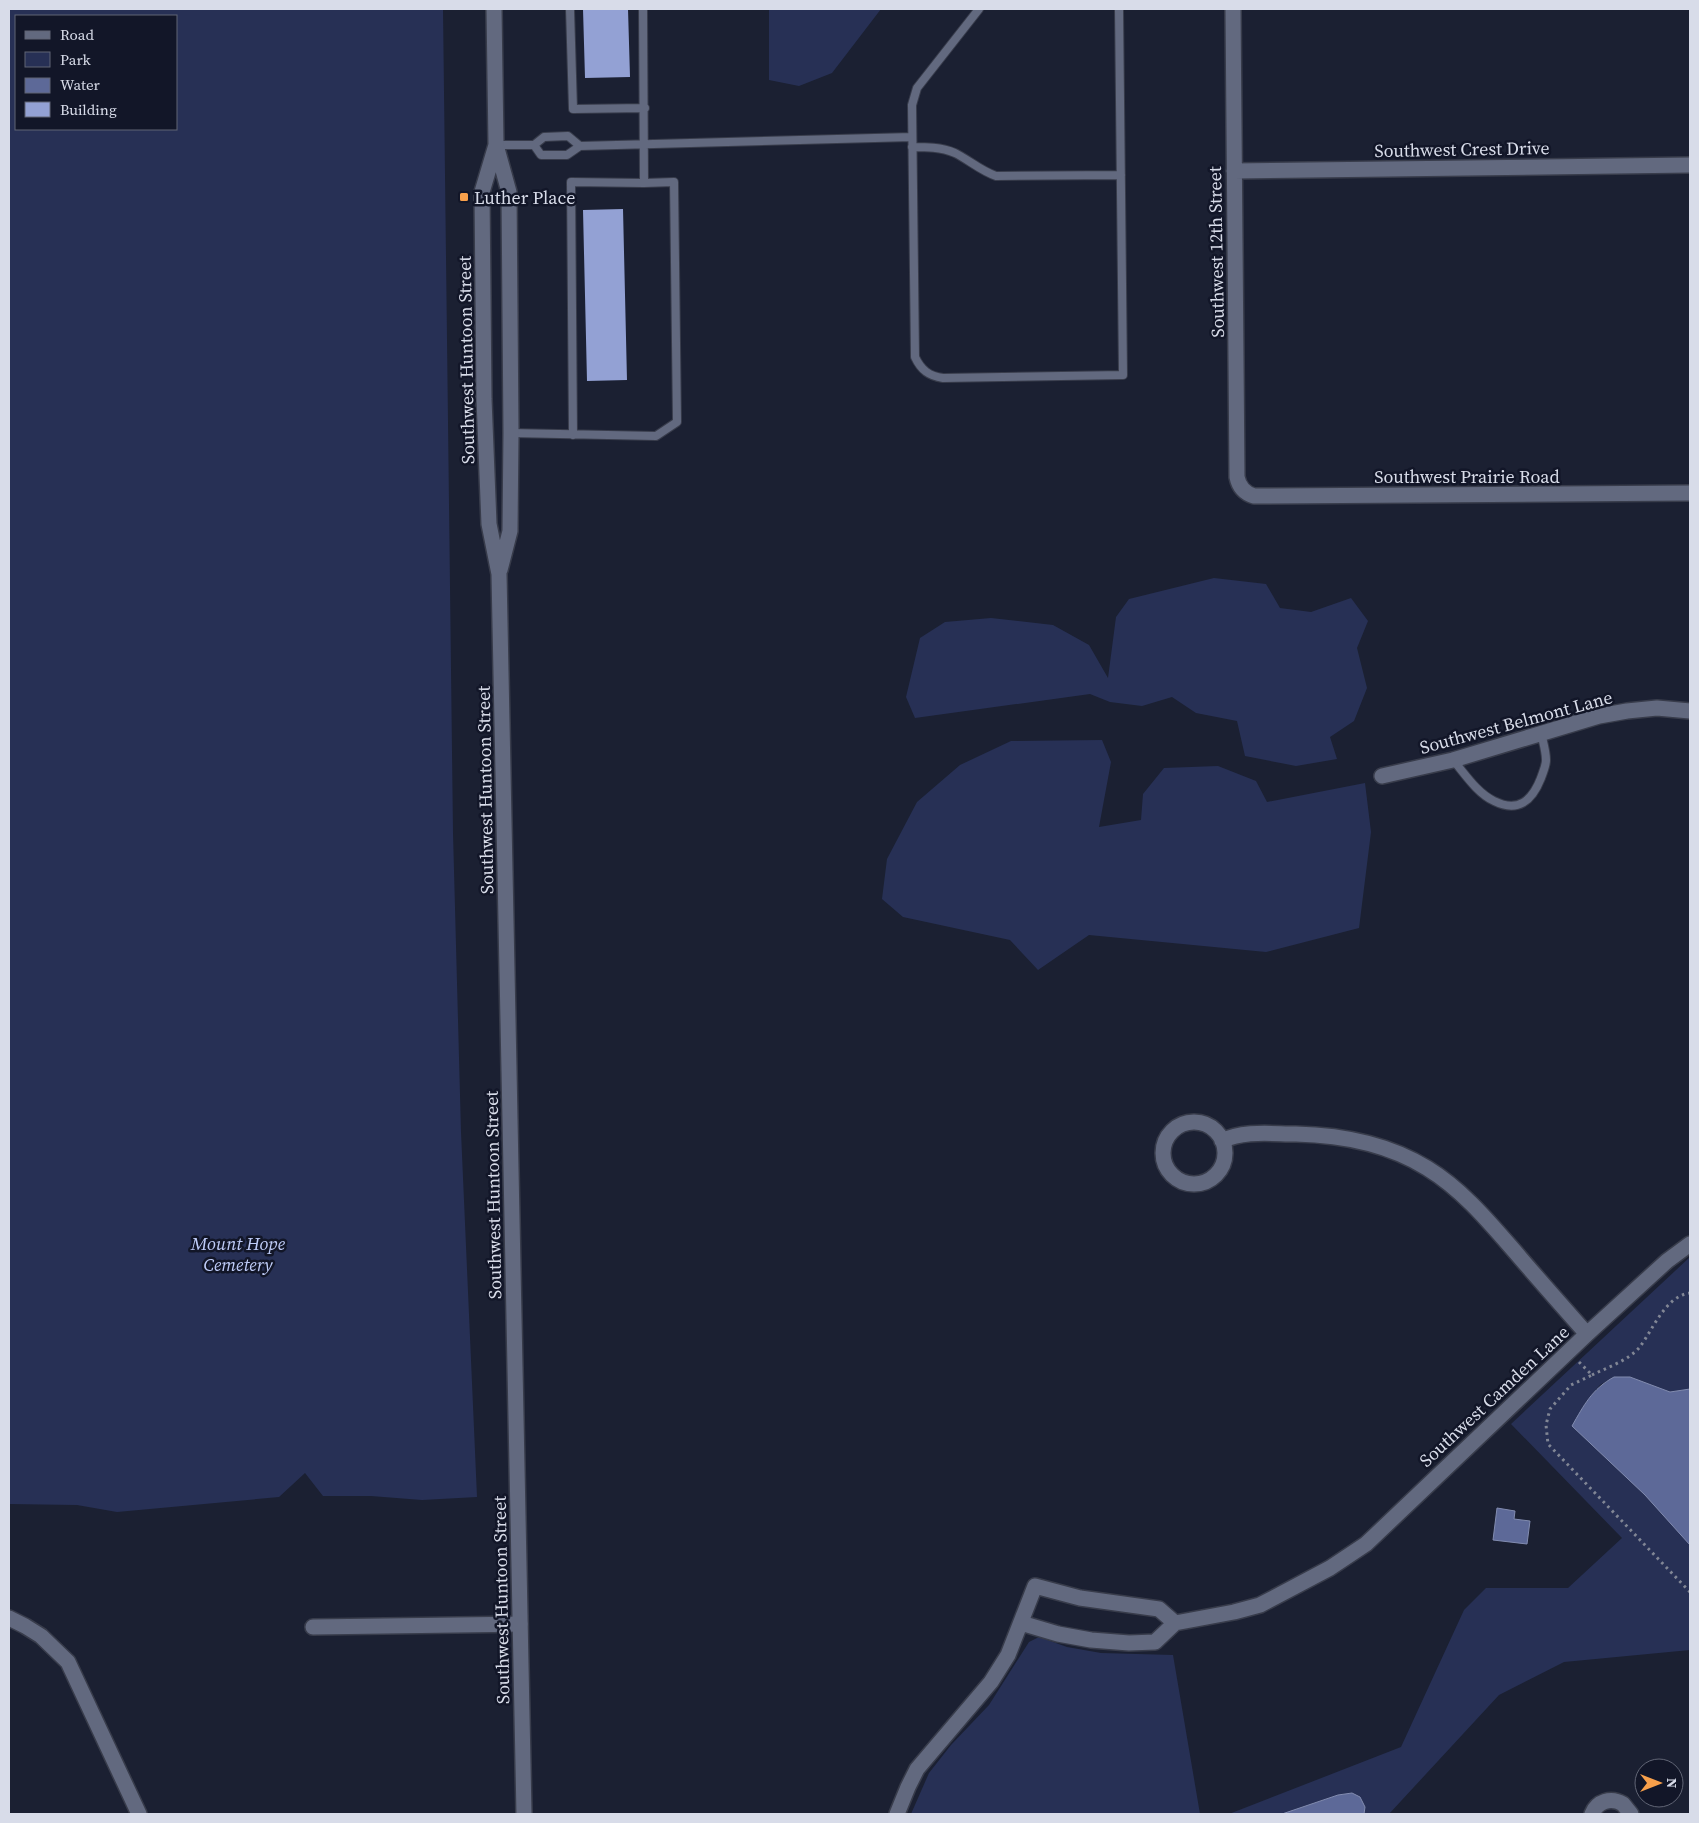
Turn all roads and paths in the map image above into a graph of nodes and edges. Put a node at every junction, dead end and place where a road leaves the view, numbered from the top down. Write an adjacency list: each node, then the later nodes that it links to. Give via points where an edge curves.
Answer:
1 (494, 9): 11 (street, Southwest Huntoon Street)
2 (570, 9): 7 (lane, via 573,109)
3 (643, 9): 7 (lane)
4 (979, 9): 8 (lane, via 918,88 912,105)
5 (1119, 9): 16 (lane)
6 (1233, 9): 15 (street, Southwest 12th Street)
7 (645, 108): 9 (lane)
8 (912, 137): 9 (lane); 13 (lane)
9 (645, 144): 12 (lane); 17 (lane)
10 (534, 145): 11 (lane); 12 (lane, via 544,137 568,136); 12 (lane, via 541,155 567,155)
11 (496, 146): 18 (street, Southwest Huntoon Street, via 509,192); 22 (street, Southwest Huntoon Street, via 482,192 489,524)
12 (580, 146)
13 (912, 147): 16 (lane, via 950,152 996,176); 16 (lane, via 915,357 925,372 938,377 1123,375)
14 (1690, 165): 15 (street, Southwest Crest Drive)
15 (1234, 171): 20 (street, Southwest 12th Street, via 1237,478)
16 (1121, 175)
17 (644, 183): 19 (lane, via 571,182); 19 (lane, via 674,182 677,422 656,436)
18 (511, 433): 19 (lane); 22 (street, Southwest Huntoon Street, via 510,531)
19 (573, 434)
20 (1245, 492): 21 (street, Southwest Prairie Road, via 1254,496)
21 (1690, 493)
22 (499, 574): 37 (street, Southwest Huntoon Street)
23 (1690, 711): 24 (street, Southwest Belmont Lane, via 1657,708 1627,711)
24 (1541, 733): 25 (street, Southwest Belmont Lane); 25 (lane, via 1546,761 1538,785 1524,803 1512,806 1492,801 1476,788)
25 (1453, 760): 26 (street, Southwest Belmont Lane)
26 (1382, 776)
27 (1222, 1141): 27 (street, via 1212,1129 1201,1124 1189,1123 1178,1128 1164,1147 1168,1170 1187,1183 1209,1180 1224,1162); 30 (street, Southwest Camden Lane, via 1231,1136 1253,1134 1345,1138 1397,1153 1427,1168 1484,1216)
28 (1690, 1244): 30 (street)
29 (1690, 1293): 32 (path, via 1683,1294 1666,1308 1638,1348 1625,1359)
30 (1587, 1334): 36 (street, Southwest Camden Lane, via 1366,1544 1330,1568 1260,1605)
31 (1576, 1359): 32 (path)
32 (1592, 1375): 33 (path, via 1571,1385 1550,1409 1546,1425 1548,1444)
33 (1690, 1592)
34 (9, 1618): 39 (street, via 41,1636 68,1662)
35 (1021, 1623): 36 (street, via 1058,1634 1130,1643 1155,1642); 36 (street, via 1035,1586 1080,1598 1159,1609); 41 (street, via 1008,1655 991,1682 918,1769)
36 (1176, 1623)
37 (520, 1624): 38 (street); 40 (street, Southwest Huntoon Street)
38 (312, 1627)
39 (139, 1814)
40 (524, 1814)
41 (897, 1814)
42 (1592, 1814): 43 (street, via 1600,1804 1609,1800 1624,1804)
43 (1631, 1814)

